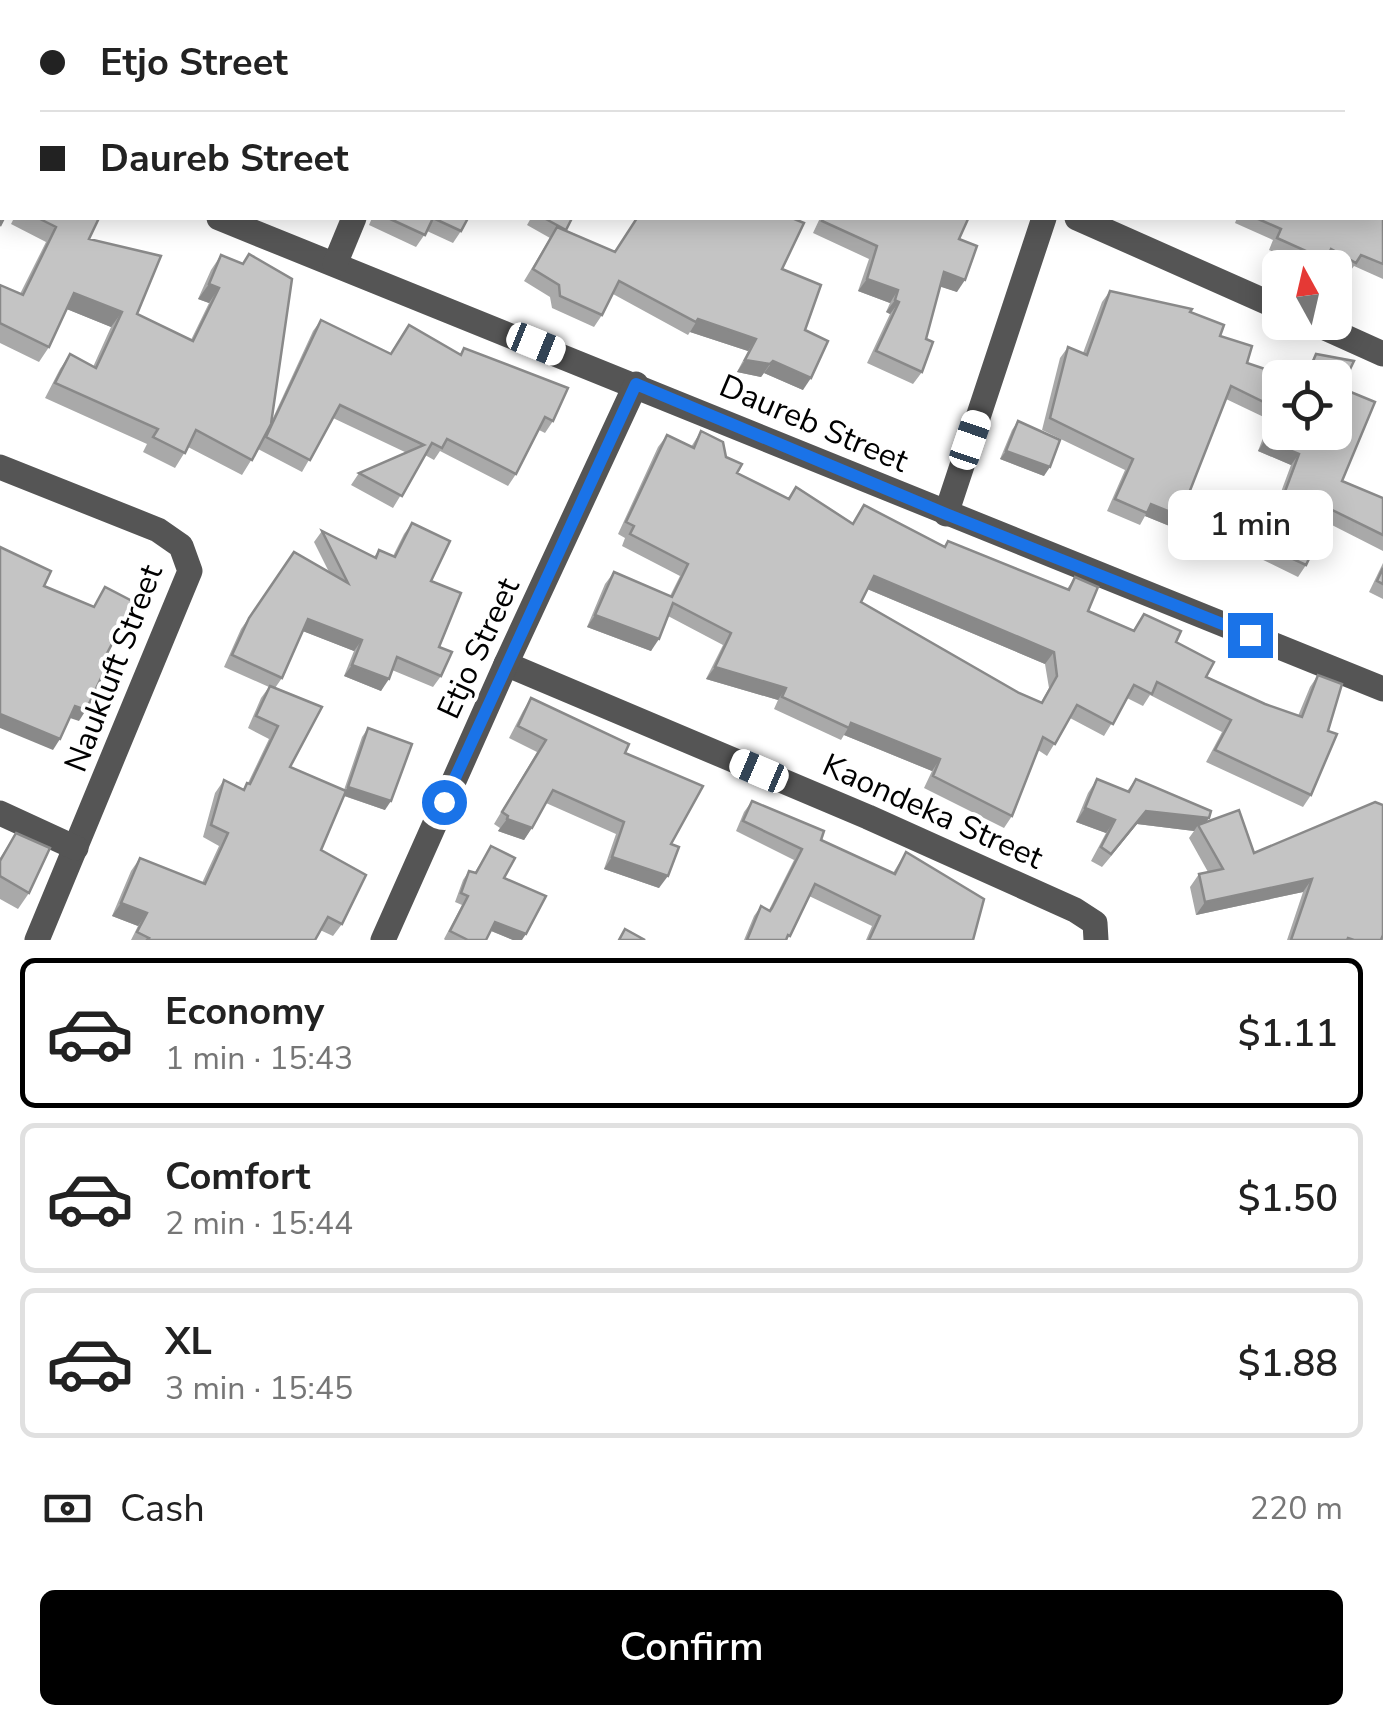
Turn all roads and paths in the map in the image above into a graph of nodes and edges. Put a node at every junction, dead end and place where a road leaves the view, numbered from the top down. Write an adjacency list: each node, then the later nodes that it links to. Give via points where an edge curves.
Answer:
1 (224, 220): 5 (street, Daureb Street)
2 (353, 220): 5 (street)
3 (1043, 220): 11 (street)
4 (1082, 220): 6 (street)
5 (335, 264): 9 (street, Daureb Street)
6 (1262, 300)
7 (1352, 340): 8 (street)
8 (1383, 354)
9 (636, 384): 11 (street, Daureb Street); 12 (street, Etjo Street)
10 (0, 466): 15 (street, Naukluft Street, via 158,530 182,546 190,572)
11 (946, 514): 13 (street, Daureb Street)
12 (506, 664): 17 (street, Etjo Street); 18 (street, Kaondeka Street, via 1075,910 1095,923)
13 (1383, 689)
14 (0, 814): 15 (street)
15 (76, 848): 16 (street, Naukluft Street)
16 (37, 940)
17 (383, 940)
18 (1096, 940)

